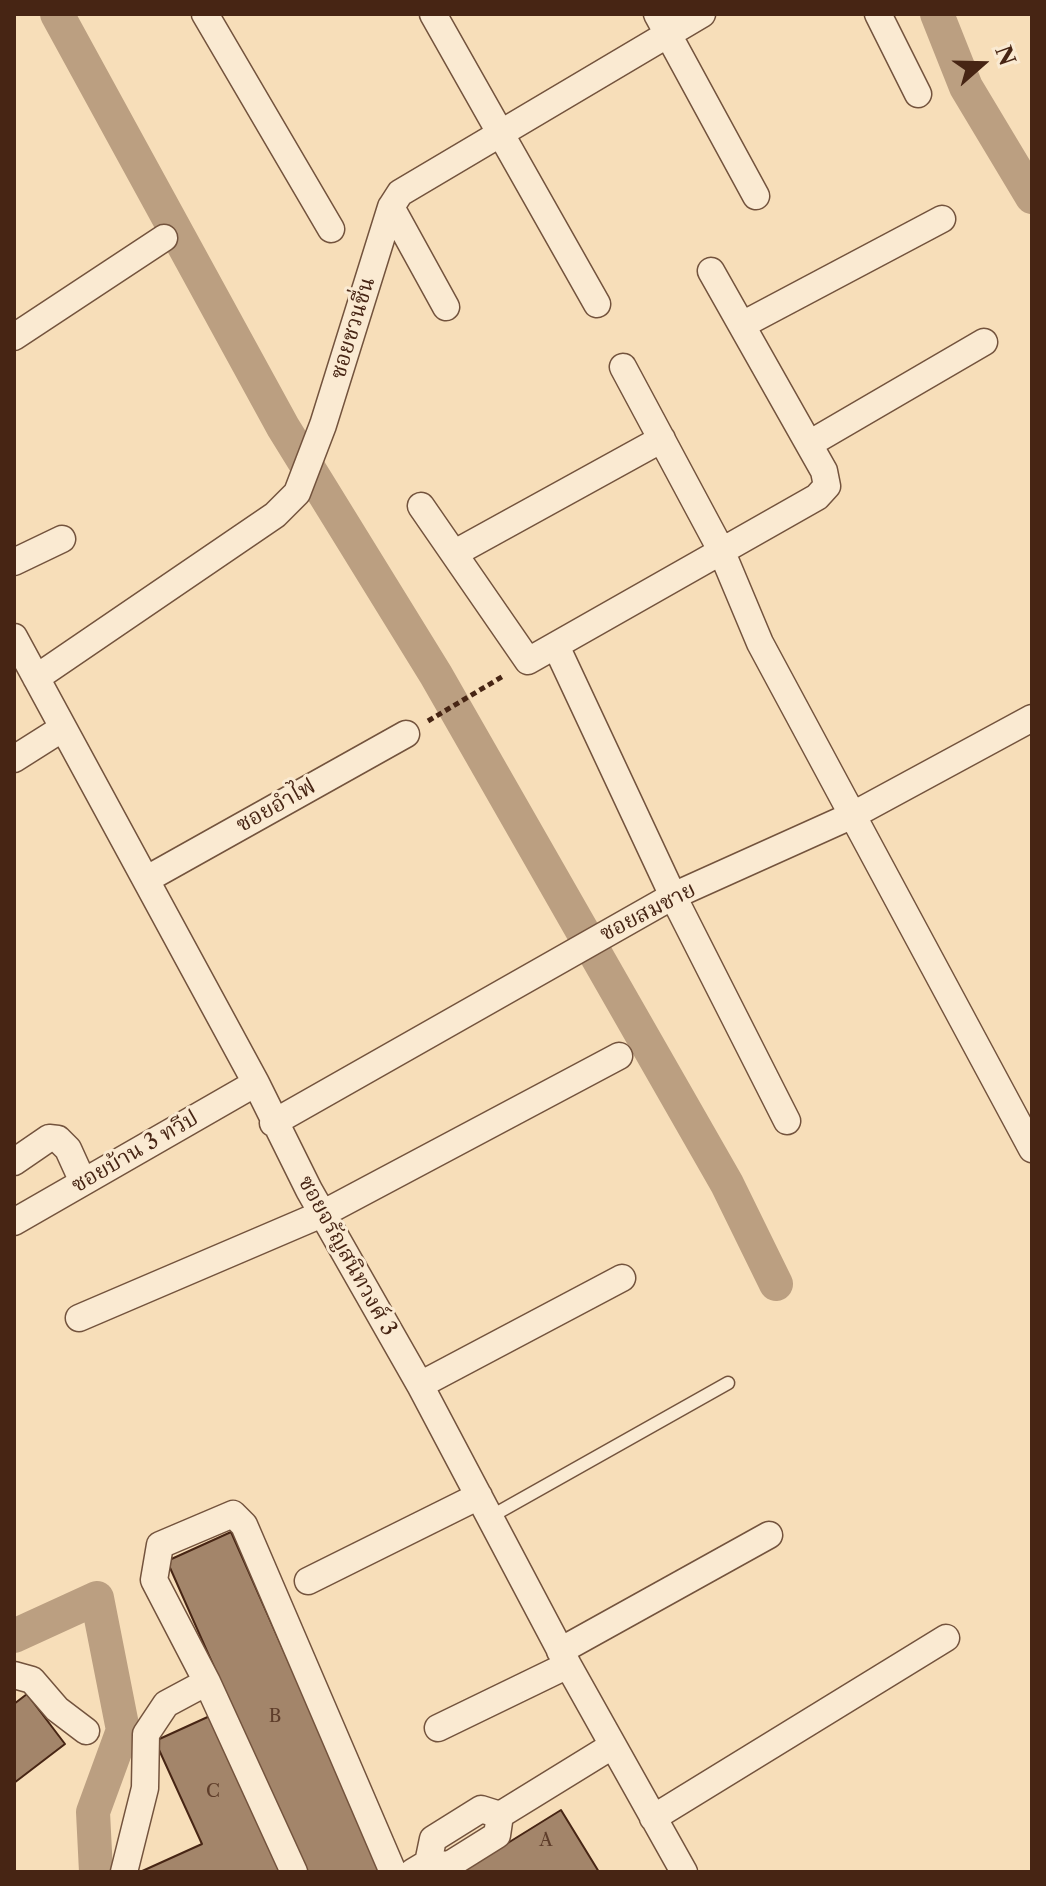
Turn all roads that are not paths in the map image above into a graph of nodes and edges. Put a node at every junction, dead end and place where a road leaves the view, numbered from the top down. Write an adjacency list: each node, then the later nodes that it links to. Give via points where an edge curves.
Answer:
1 (205, 14): 11 (street)
2 (433, 14): 7 (street)
3 (702, 14): 5 (street, ซอยชวนชื่น)
4 (878, 14): 6 (street)
5 (663, 24): 7 (street, ซอยชวนชื่น); 8 (street)
6 (918, 94)
7 (501, 133): 9 (street, ซอยชวนชื่น, via 416,181); 14 (street)
8 (756, 196)
9 (391, 207): 15 (street); 29 (street, ซอยชวนชื่น, via 297,493 275,515)
10 (942, 219): 16 (street)
11 (331, 229)
12 (164, 238): 17 (street)
13 (711, 271): 16 (street)
14 (597, 304)
15 (446, 307)
16 (742, 325): 21 (street)
17 (14, 337)
18 (984, 342): 21 (street)
19 (623, 367): 20 (street)
20 (662, 439): 24 (street); 25 (street)
21 (809, 444): 24 (street, via 827,486 817,497)
22 (421, 506): 25 (street)
23 (62, 539): 26 (street)
24 (721, 550): 28 (street); 34 (street, via 760,643)
25 (455, 553): 28 (street, via 528,661)
26 (14, 562)
27 (14, 637): 29 (street, ซอยจรัญสนิทวงศ์ 3)
28 (556, 646): 36 (street)
29 (36, 678): 31 (street, ซอยจรัญสนิทวงศ์ 3)
30 (1032, 718): 34 (street, ซอยสมชาย)
31 (63, 728): 33 (street); 35 (street, ซอยจรัญสนิทวงศ์ 3)
32 (406, 734): 35 (street, ซอยอำไฟ)
33 (14, 759)
34 (853, 815): 36 (street, ซอยสมชาย); 41 (street)
35 (147, 879): 38 (street, ซอยจรัญสนิทวงศ์ 3)
36 (673, 896): 39 (street); 40 (street, ซอยสมชาย)
37 (619, 1056): 44 (street)
38 (256, 1083): 40 (street, ซอยจรัญสนิทวงศ์ 3); 43 (street, ซอยบ้าน 3 ทวีป)
39 (787, 1121)
40 (273, 1123): 44 (street, ซอยจรัญสนิทวงศ์ 3)
41 (1032, 1149)
42 (14, 1162): 43 (street, via 49,1138 58,1139)
43 (83, 1182): 45 (street, ซอยบ้าน 3 ทวีป)
44 (322, 1214): 47 (street); 49 (street, ซอยจรัญสนิทวงศ์ 3)
45 (14, 1222)
46 (622, 1278): 49 (street)
47 (79, 1318)
48 (728, 1383): 50 (lane)
49 (420, 1385): 50 (street, ซอยจรัญสนิทวงศ์ 3)
50 (484, 1506): 52 (street); 54 (street, ซอยจรัญสนิทวงศ์ 3)
51 (769, 1535): 54 (street)
52 (308, 1581)
53 (946, 1638): 60 (street)
54 (564, 1658): 57 (street); 59 (street, ซอยจรัญสนิทวงศ์ 3)
55 (14, 1675): 58 (street, via 32,1680)
56 (207, 1682): 62 (street, via 166,1704 146,1734 145,1788); 63 (street); 64 (street, via 154,1580 156,1560 160,1545 170,1539 233,1514 244,1525)
57 (438, 1728)
58 (86, 1731)
59 (612, 1746): 60 (street, ซอยจรัญสนิทวงศ์ 3); 61 (street, via 500,1815 481,1809 433,1839)
60 (653, 1818): 65 (street, ซอยจรัญสนิทวงศ์ 3)
61 (420, 1867)
62 (124, 1872)
63 (294, 1872)
64 (393, 1872)
65 (684, 1872)

